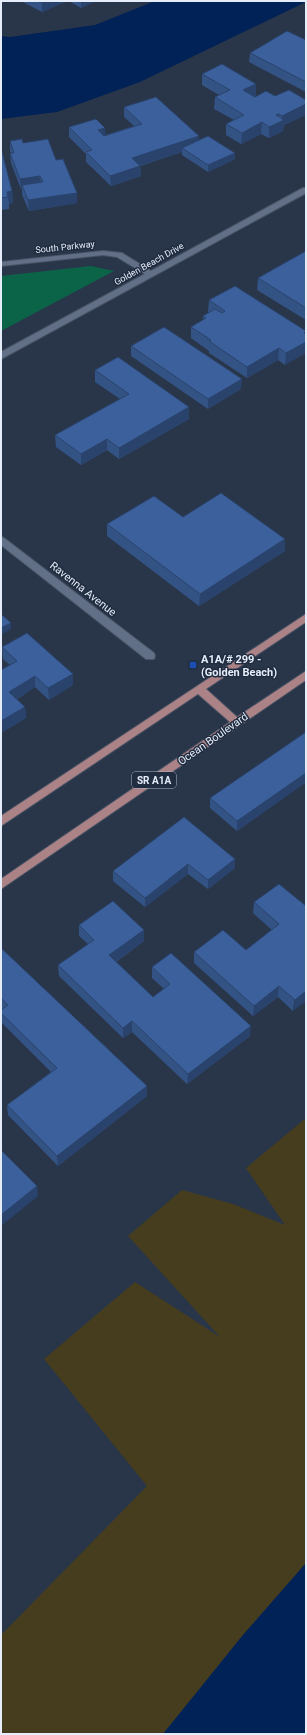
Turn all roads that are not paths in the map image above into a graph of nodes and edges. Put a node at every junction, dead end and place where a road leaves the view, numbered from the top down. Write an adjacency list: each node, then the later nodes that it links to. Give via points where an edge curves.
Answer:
1 (306, 190): 3 (street, Golden Beach Drive)
2 (1, 264): 3 (street, South Parkway, via 103,253 119,255)
3 (150, 274): 4 (street, Golden Beach Drive)
4 (1, 356)
5 (1, 540): 7 (street, Ravenna Avenue)
6 (306, 617): 9 (main road)
7 (150, 656)
8 (306, 675): 10 (main road, Ocean Boulevard / SR A1A)
9 (199, 689): 10 (main road); 11 (main road)
10 (237, 723): 12 (main road, Ocean Boulevard / SR A1A)
11 (1, 822)
12 (1, 885)

